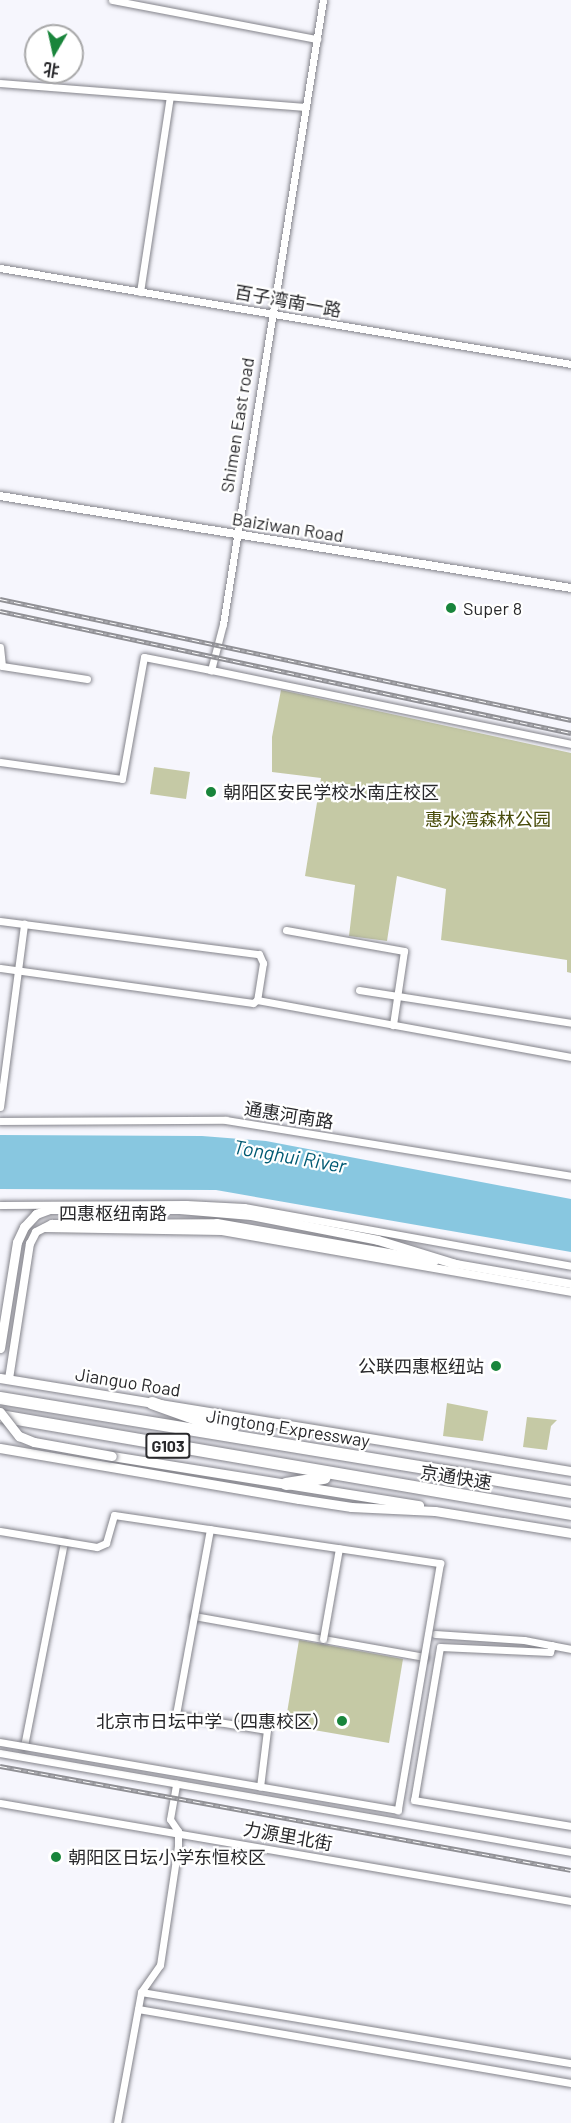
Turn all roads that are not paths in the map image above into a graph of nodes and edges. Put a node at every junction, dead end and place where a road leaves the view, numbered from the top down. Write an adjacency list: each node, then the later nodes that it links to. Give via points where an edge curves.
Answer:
1 (112, 0): 3 (street)
2 (323, 0): 3 (street, Shimen East road)
3 (317, 39): 6 (street, Shimen East road)
4 (0, 83): 5 (street)
5 (170, 97): 6 (street); 8 (street)
6 (305, 107): 9 (street, Shimen East road)
7 (0, 268): 8 (street, 百子湾南一路)
8 (140, 292): 9 (street, 百子湾南一路)
9 (271, 314): 10 (street, 百子湾南一路); 12 (street, Shimen East road)
10 (571, 364)
11 (0, 496): 12 (street, Baiziwan Road)
12 (234, 535): 13 (street, Baiziwan Road); 15 (street, Shimen East road, via 222,624)
13 (571, 588)
14 (0, 647): 16 (street, via 2,666)
15 (211, 670): 17 (street); 18 (street, via 144,657 122,779)
16 (87, 679)
17 (571, 744)
18 (0, 762)
19 (0, 921): 20 (street)
20 (24, 924): 23 (street); 26 (street, via 259,954 263,963)
21 (286, 930): 25 (street, via 404,951)
22 (0, 968): 23 (street)
23 (17, 970): 26 (street, via 253,1003); 30 (street)
24 (359, 990): 25 (street)
25 (397, 996): 27 (street); 28 (street)
26 (257, 1000): 28 (street)
27 (571, 1023)
28 (393, 1024): 29 (street)
29 (571, 1057)
30 (0, 1107)
31 (0, 1120): 32 (street, 通惠河南路, via 226,1120)
32 (571, 1176)
33 (0, 1204): 36 (street, via 244,1207)
34 (41, 1228): 35 (street, 四惠枢纽南路, via 160,1221 217,1223); 38 (street, 四惠枢纽南路, via 222,1231); 40 (street, via 30,1244)
35 (456, 1264): 37 (street, 四惠枢纽南路); 39 (main road, via 378,1240 251,1215 179,1209 50,1209 36,1214 17,1242)
36 (571, 1266)
37 (571, 1284)
38 (571, 1292)
39 (0, 1348)
40 (5, 1378): 42 (main road, Jianguo Road)
41 (0, 1398): 45 (highway, Jingtong Expressway / G103)
42 (152, 1403): 45 (highway); 47 (main road, Jianguo Road)
43 (0, 1412): 49 (main road, bridge, via 19,1436 34,1442)
44 (0, 1418): 48 (highway, Jingtong Expressway / G103)
45 (262, 1442): 50 (highway, Jingtong Expressway / G103)
46 (0, 1448): 51 (main road, via 341,1506)
47 (571, 1471)
48 (335, 1476): 49 (highway); 52 (highway, 京通快速 / G103)
49 (286, 1484): 51 (main road)
50 (571, 1492)
51 (435, 1510): 55 (main road)
52 (571, 1514)
53 (210, 1529): 56 (street, bridge, via 114,1515 106,1544 97,1547); 57 (street, bridge); 58 (street, bridge)
54 (0, 1530): 56 (street, bridge)
55 (571, 1533)
56 (64, 1542): 65 (street)
57 (339, 1548): 60 (street, bridge); 63 (street, bridge, via 440,1563)
58 (194, 1616): 60 (street); 68 (street, bridge, via 176,1715 267,1730)
59 (435, 1634): 61 (street, via 524,1640)
60 (323, 1639): 63 (street)
61 (552, 1646): 62 (street); 70 (street, via 550,1652 440,1647 414,1800)
62 (571, 1649)
63 (424, 1657): 68 (street, bridge, via 398,1810)
64 (0, 1742): 65 (street, bridge)
65 (24, 1746): 68 (street, bridge)
66 (0, 1753): 67 (street)
67 (176, 1784): 71 (street, via 170,1819); 72 (street)
68 (260, 1787)
69 (0, 1803): 71 (street, 力源里北街)
70 (571, 1826)
71 (178, 1832): 73 (street, 力源里北街); 74 (street, via 160,1965)
72 (571, 1852)
73 (571, 1901)
74 (141, 1992): 75 (street); 76 (street)
75 (138, 2009): 77 (street); 78 (street)
76 (571, 2063)
77 (571, 2083)
78 (117, 2123)

